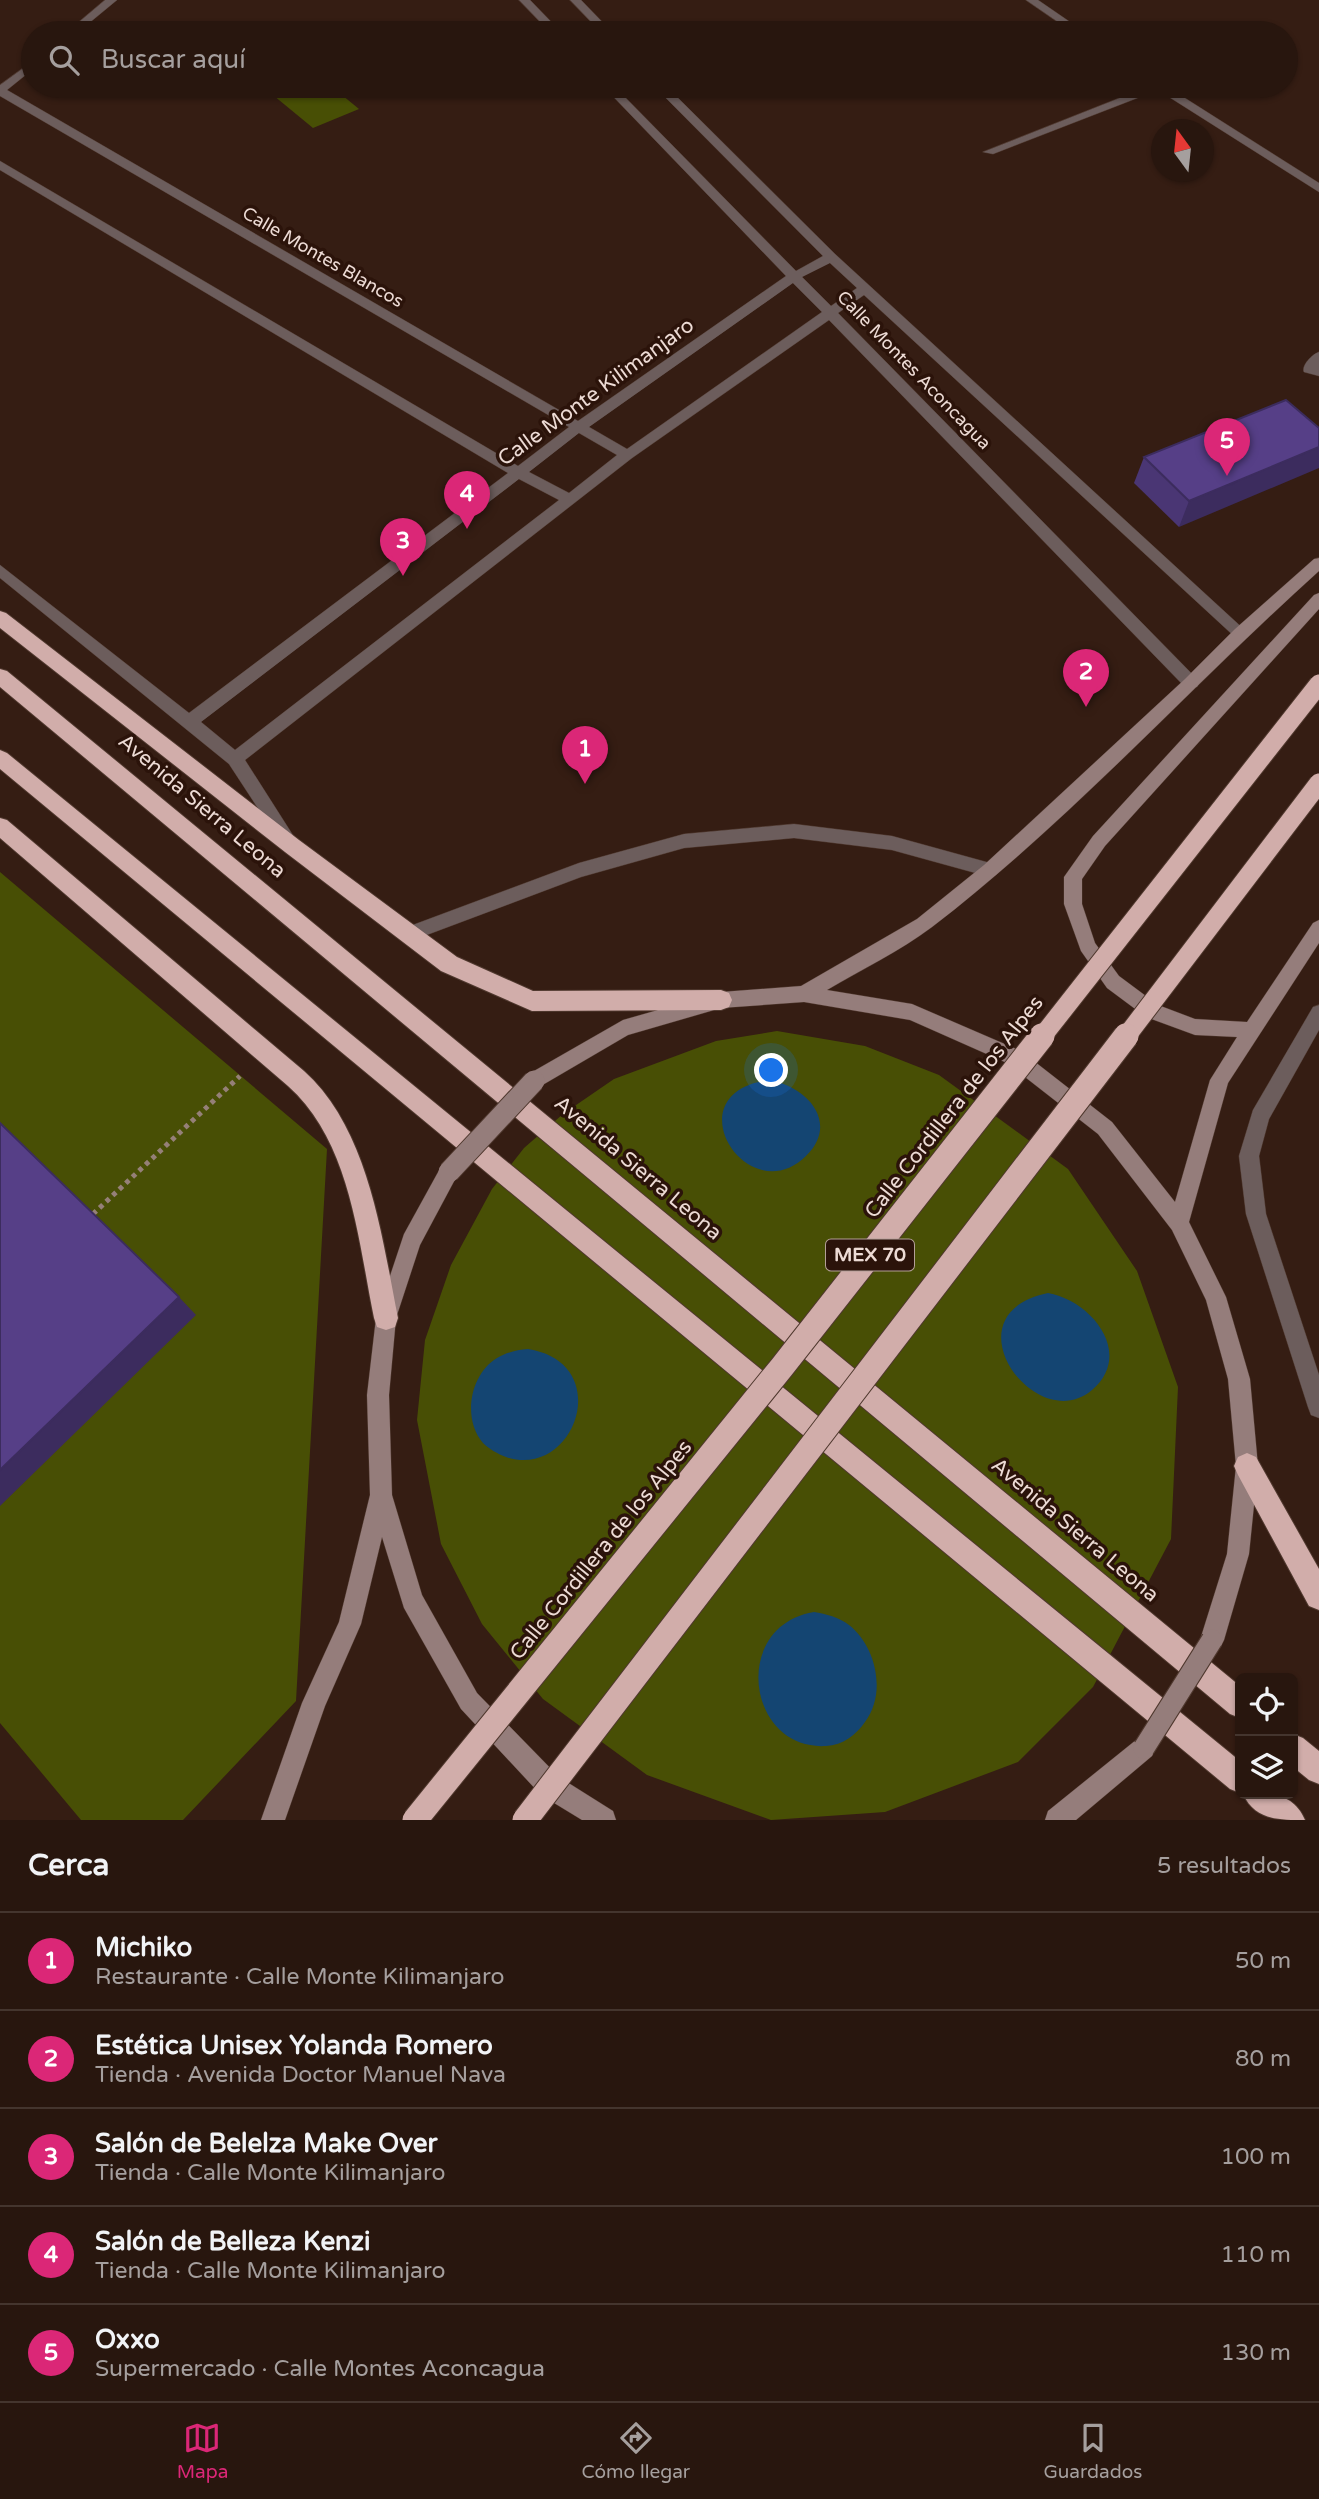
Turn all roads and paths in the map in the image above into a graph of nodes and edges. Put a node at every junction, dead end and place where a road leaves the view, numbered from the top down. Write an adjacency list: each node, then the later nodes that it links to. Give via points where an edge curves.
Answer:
1 (112, 0): 5 (street)
2 (524, 0): 6 (street)
3 (575, 0): 7 (street)
4 (1031, 0): 8 (street)
5 (86, 21)
6 (545, 21)
7 (596, 21)
8 (1063, 21)
9 (21, 74): 10 (street)
10 (0, 91): 24 (street, Calle Montes Blancos)
11 (620, 98): 19 (street, Calle Montes Aconcagua)
12 (672, 98): 18 (street, Calle Montes Aconcagua)
13 (1128, 98): 15 (street)
14 (1178, 98): 17 (street)
15 (989, 152)
16 (0, 165): 26 (street)
17 (1319, 188)
18 (831, 257): 19 (street, Calle Monte Kilimanjaro); 20 (street, Calle Montes Aconcagua)
19 (793, 277): 21 (street, Calle Montes Aconcagua); 24 (street, Calle Monte Kilimanjaro)
20 (865, 288): 21 (street); 32 (street, Calle Montes Aconcagua)
21 (830, 312): 25 (street); 34 (street, Calle Montes Aconcagua)
22 (1319, 356): 23 (street, via 1309,369)
23 (1319, 372)
24 (580, 426): 25 (street, Calle Montes Blancos); 26 (street, Calle Monte Kilimanjaro)
25 (627, 455): 27 (street)
26 (519, 473): 27 (street); 36 (street, Calle Monte Kilimanjaro)
27 (569, 499): 38 (street)
28 (0, 570): 36 (street, Avenida Sierra Leona)
29 (1317, 570): 32 (main road)
30 (1319, 599): 48 (main road, via 1099,841 1073,877 1073,904 1087,946 1113,982 1152,1011 1195,1027)
31 (0, 618): 41 (highway)
32 (1240, 633): 34 (main road)
33 (0, 676): 57 (highway, Avenida Sierra Leona)
34 (1191, 683): 42 (main road)
35 (1319, 684): 63 (highway, Calle Cordillera de los Alpes / MEX 70, bridge, via 774,1378)
36 (191, 721): 38 (street, Avenida Sierra Leona)
37 (0, 758): 60 (highway)
38 (235, 759): 41 (street, Avenida Sierra Leona)
39 (1319, 783): 64 (highway, MEX 70, bridge)
40 (0, 826): 49 (highway)
41 (292, 846): 44 (highway)
42 (990, 870): 44 (street, via 892,843 794,831 684,841 579,870); 45 (main road, via 923,924)
43 (1319, 929): 48 (main road)
44 (408, 934): 46 (highway, via 449,964 532,1001)
45 (804, 995): 46 (main road); 51 (main road, via 912,1012 1014,1057 1105,1128)
46 (721, 1000): 52 (main road, bridge, via 623,1028 534,1081 449,1172 411,1241)
47 (1319, 1013): 53 (street, via 1260,1116 1249,1156 1256,1214)
48 (1250, 1030): 51 (main road, via 1219,1080)
49 (264, 1055): 50 (path); 52 (highway, via 306,1088 337,1134 359,1196)
50 (93, 1214)
51 (1179, 1223): 54 (main road, via 1216,1297 1239,1379)
52 (386, 1318): 55 (main road, via 378,1395)
53 (1319, 1408)
54 (1247, 1466): 56 (highway); 66 (main road, bridge, via 1238,1554 1212,1640 1144,1748)
55 (381, 1495): 62 (main road, via 350,1624 314,1703); 65 (main road, via 412,1600 469,1701 550,1786)
56 (1319, 1596)
57 (1235, 1700)
58 (1298, 1752): 59 (highway)
59 (1319, 1770)
60 (1235, 1775)
61 (1264, 1799): 67 (highway)
62 (273, 1820)
63 (415, 1820)
64 (525, 1820)
65 (604, 1820)
66 (1057, 1820)
67 (1290, 1820)

